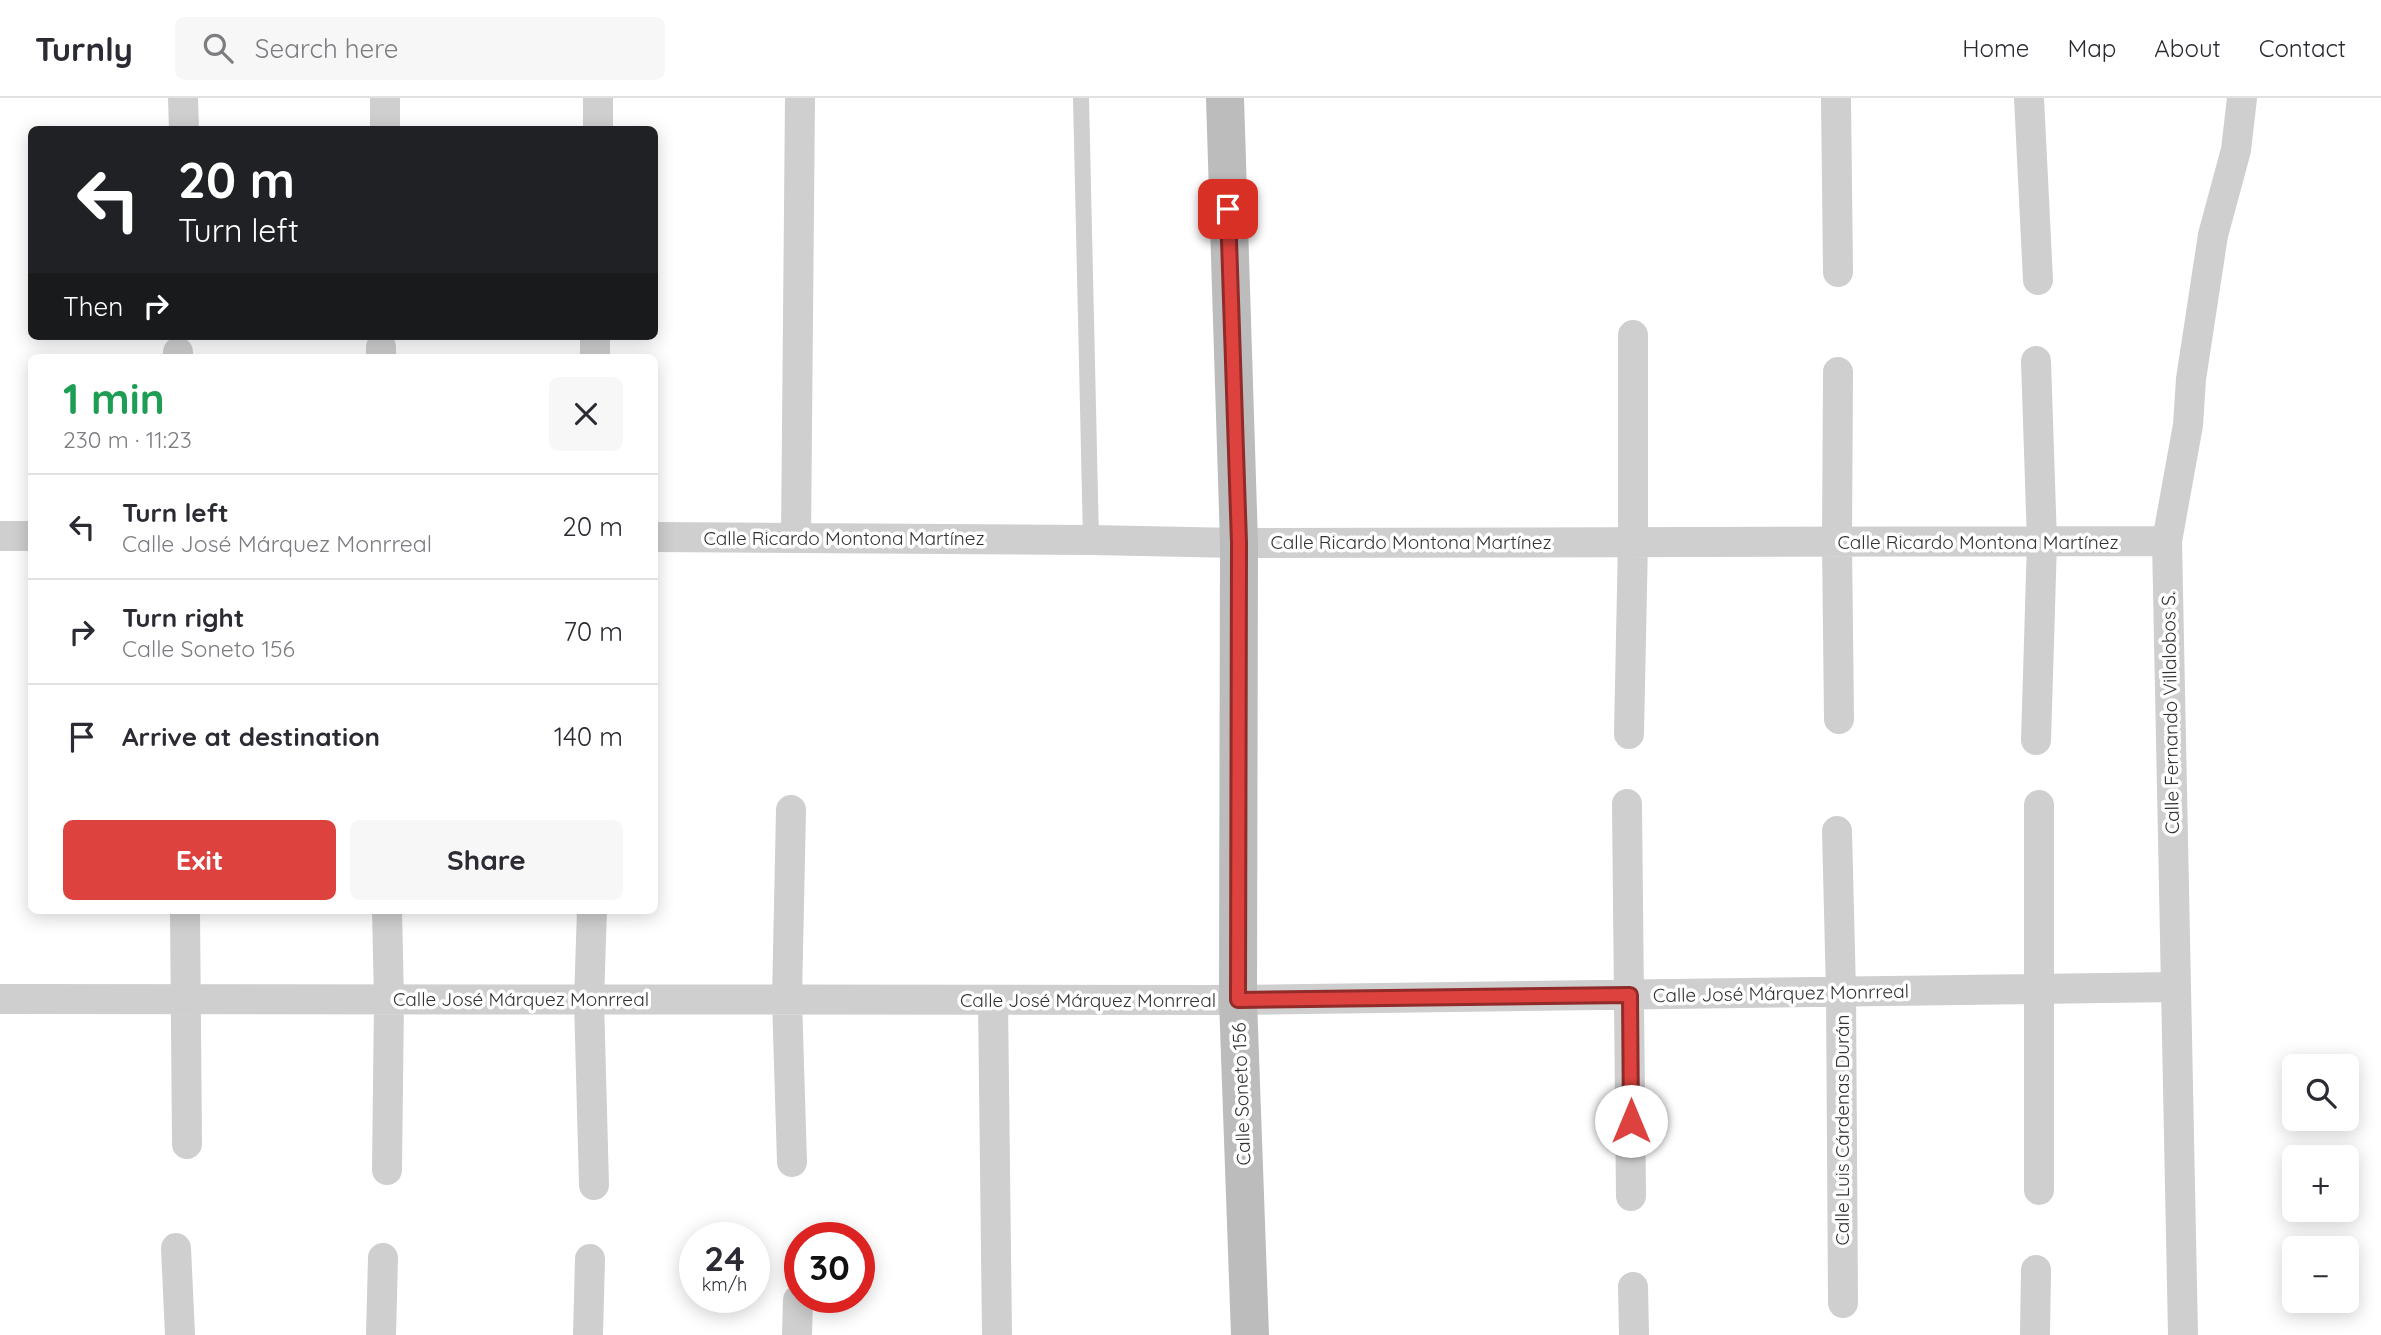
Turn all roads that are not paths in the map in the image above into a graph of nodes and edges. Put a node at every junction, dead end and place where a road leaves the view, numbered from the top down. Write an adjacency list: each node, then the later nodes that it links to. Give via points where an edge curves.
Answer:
1 (183, 98): 10 (street)
2 (385, 98): 11 (street)
3 (598, 98): 12 (street)
4 (800, 98): 21 (street)
5 (1081, 98): 22 (lane)
6 (1225, 98): 27 (street, Calle Soneto 156)
7 (1836, 98): 13 (street)
8 (2029, 98): 14 (street)
9 (2242, 98): 24 (street, Calle Fernando Villalobos S., via 2236,150 2213,235 2188,425)
10 (184, 126)
11 (384, 126)
12 (598, 126)
13 (1838, 272)
14 (2038, 280)
15 (1633, 335): 23 (street)
16 (2036, 362): 26 (street)
17 (1838, 372): 25 (street)
18 (0, 536): 19 (street)
19 (28, 536)
20 (658, 537): 21 (street, Calle Ricardo Montona Martínez)
21 (796, 538): 22 (street, Calle Ricardo Montona Martínez)
22 (1091, 540): 27 (street, Calle Ricardo Montona Martínez)
23 (1633, 541): 25 (street, Calle Ricardo Montona Martínez); 27 (street, Calle Ricardo Montona Martínez); 29 (street)
24 (2167, 541): 26 (street, Calle Ricardo Montona Martínez); 38 (street, Calle Fernando Villalobos S.)
25 (1837, 542): 26 (street, Calle Ricardo Montona Martínez); 28 (street)
26 (2042, 542): 30 (street)
27 (1239, 543): 48 (street, Calle Soneto 156)
28 (1839, 719)
29 (1629, 734)
30 (2036, 740)
31 (1627, 804): 41 (street)
32 (2039, 805): 39 (street)
33 (791, 810): 44 (street)
34 (1837, 831): 40 (street, Calle Luis Cárdenas Durán)
35 (185, 914): 43 (street)
36 (387, 914): 45 (street)
37 (592, 914): 46 (street)
38 (2176, 987): 39 (street, Calle José Márquez Monrreal); 70 (street, Calle Fernando Villalobos S.)
39 (2040, 989): 40 (street, Calle José Márquez Monrreal); 53 (street)
40 (1841, 992): 41 (street, Calle José Márquez Monrreal); 60 (street, Calle Luis Cárdenas Durán)
41 (1630, 995): 48 (street, Calle José Márquez Monrreal); 54 (street)
42 (0, 999): 43 (street, Calle José Márquez Monrreal)
43 (187, 999): 45 (street, Calle José Márquez Monrreal); 49 (street)
44 (788, 999): 46 (street, Calle José Márquez Monrreal); 47 (street, Calle José Márquez Monrreal); 50 (street)
45 (389, 1000): 46 (street, Calle José Márquez Monrreal); 51 (street)
46 (589, 1000): 52 (street)
47 (993, 1000): 48 (street, Calle José Márquez Monrreal); 66 (street)
48 (1238, 1000): 67 (street, Calle Soneto 156)
49 (187, 1144)
50 (792, 1162)
51 (387, 1170)
52 (594, 1185)
53 (2039, 1190)
54 (1631, 1196)
55 (176, 1248): 62 (street)
56 (383, 1258): 63 (street)
57 (590, 1259): 64 (street)
58 (2036, 1270): 69 (street)
59 (1633, 1287): 68 (street)
60 (1843, 1303)
61 (798, 1313): 65 (street)
62 (180, 1335)
63 (381, 1335)
64 (588, 1335)
65 (797, 1335)
66 (997, 1335)
67 (1250, 1335)
68 (1633, 1335)
69 (2035, 1335)
70 (2183, 1335)

